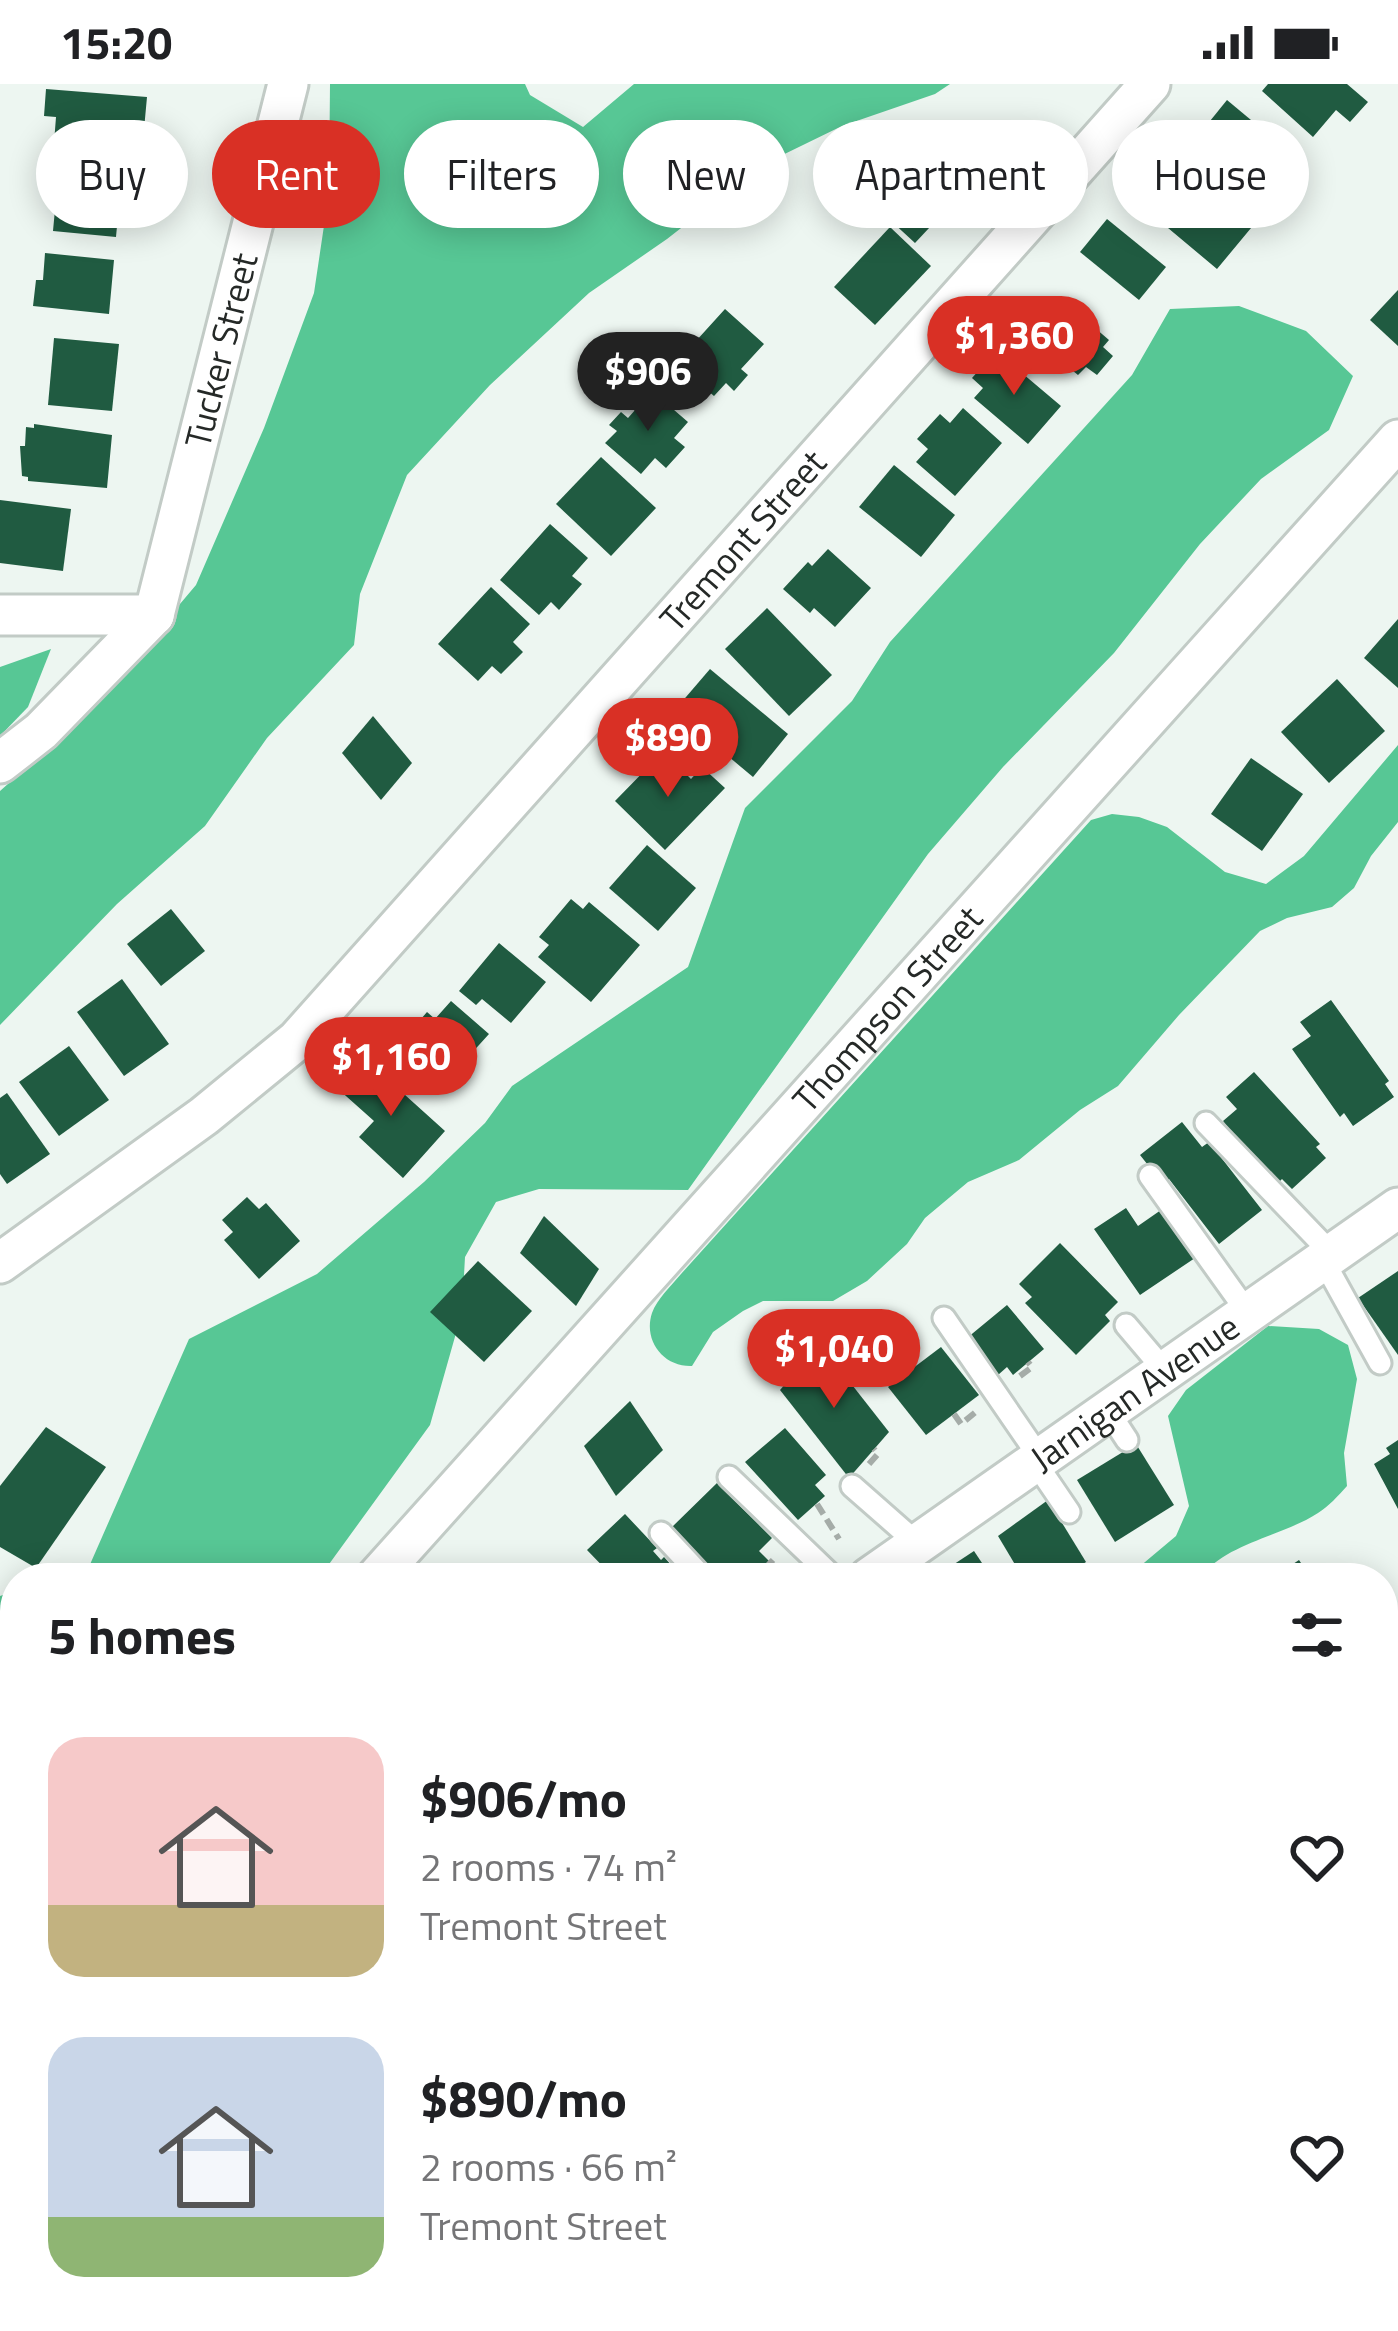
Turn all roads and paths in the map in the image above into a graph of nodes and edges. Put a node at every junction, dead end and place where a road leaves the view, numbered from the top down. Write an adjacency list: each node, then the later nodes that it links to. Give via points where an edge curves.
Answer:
1 (288, 84): 5 (street, Tucker Street)
2 (1150, 84): 11 (street, Tremont Street, via 297,1040)
3 (1398, 440): 24 (street, Thompson Street)
4 (0, 615): 5 (street)
5 (154, 615): 6 (street)
6 (0, 764)
7 (1206, 1123): 10 (lane)
8 (1150, 1176): 12 (lane)
9 (1397, 1211): 10 (street, Jarnigan Avenue)
10 (1328, 1257): 12 (street, Jarnigan Avenue); 15 (lane)
11 (0, 1263)
12 (1248, 1312): 16 (street, Jarnigan Avenue)
13 (944, 1318): 19 (lane)
14 (1126, 1325): 16 (lane)
15 (1380, 1363)
16 (1165, 1371): 19 (street, Jarnigan Avenue, via 1118,1426)
17 (954, 1414): 18 (path)
18 (961, 1424)
19 (1037, 1460): 22 (lane); 28 (street, Jarnigan Avenue)
20 (729, 1477): 26 (lane)
21 (852, 1486): 27 (lane)
22 (1069, 1512)
23 (661, 1533): 25 (lane)
24 (389, 1563)
25 (689, 1563)
26 (818, 1563)
27 (892, 1563)
28 (898, 1563)

